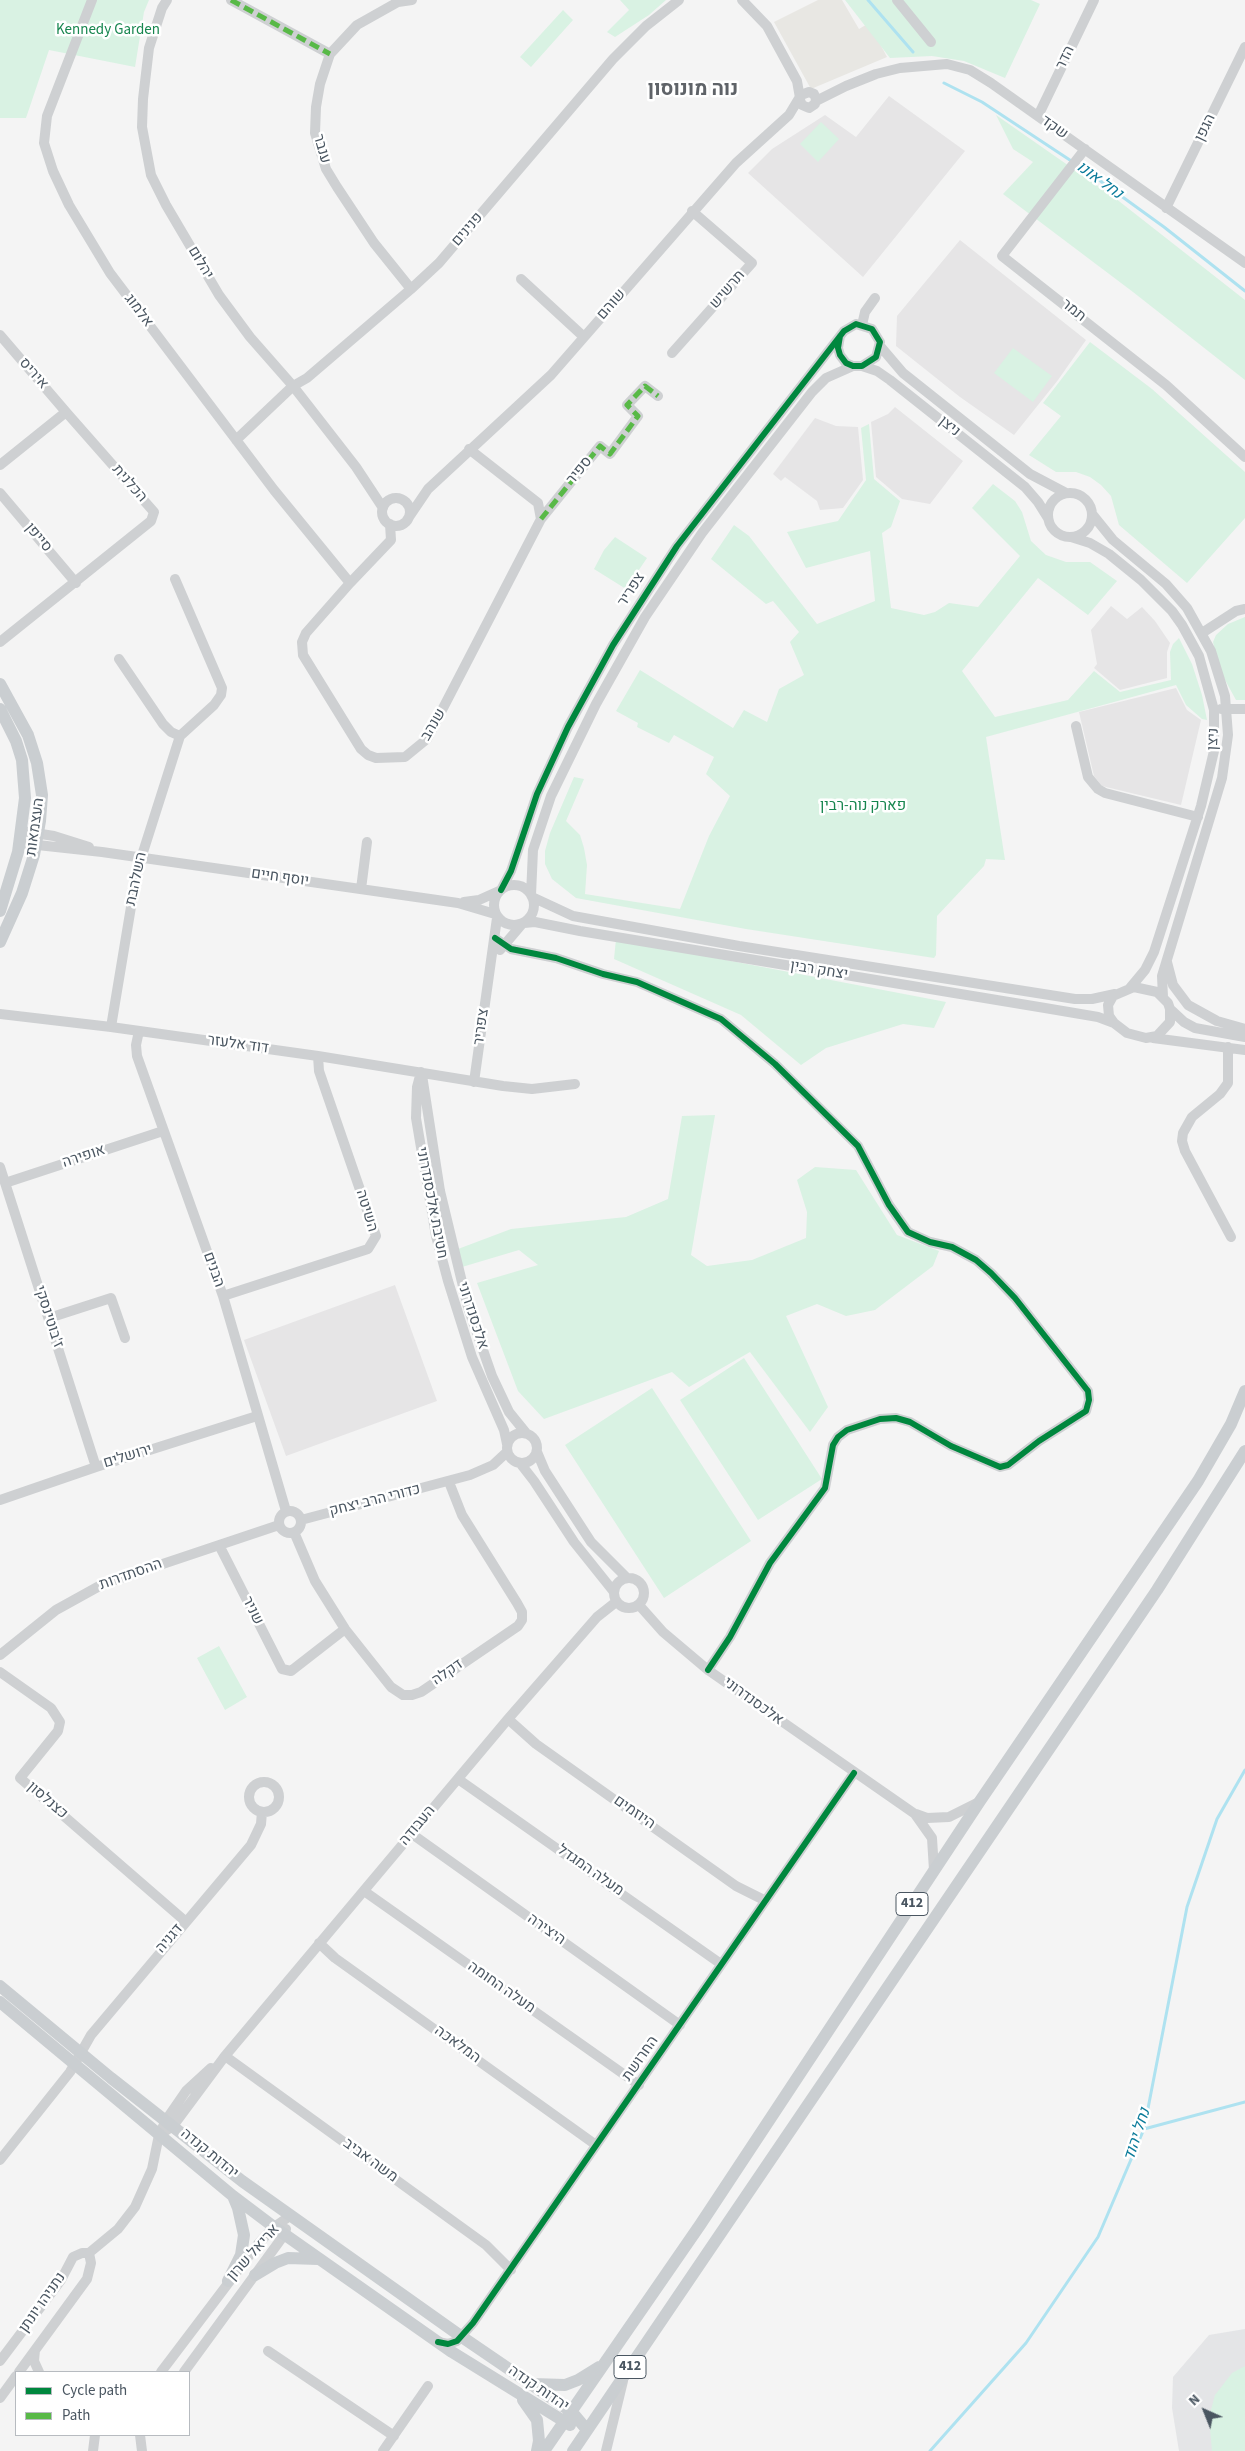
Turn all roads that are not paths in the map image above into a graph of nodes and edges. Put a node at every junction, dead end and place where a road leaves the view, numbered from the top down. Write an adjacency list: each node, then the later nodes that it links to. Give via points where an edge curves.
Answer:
1 (92, 0): 32 (street, אלמוג, via 47,116 44,143 69,204 110,273)
2 (167, 0): 29 (street, יהלום, via 149,48 143,99 142,127 151,175 219,295)
3 (231, 0): 11 (street)
4 (412, 0): 11 (street, ענבר, via 398,2 357,25)
5 (680, 0): 20 (street, פנינים, via 646,26 613,59 468,230)
6 (742, 0): 13 (street, via 767,26)
7 (897, 0): 9 (street)
8 (1094, 0): 14 (street, הדר)
9 (932, 42)
10 (1245, 47): 16 (street, הגפן)
11 (330, 54): 20 (street, ענבר, via 320,84 315,133 326,169 374,243)
12 (900, 68): 13 (street, שוהם); 14 (street, שקד, via 947,64 970,70)
13 (807, 99): 17 (street, שוהם, via 736,163)
14 (1038, 116): 15 (street, שקד)
15 (1085, 149): 16 (street, שקד); 34 (street, תמר, via 1002,256 1166,384)
16 (1166, 208): 18 (street, שקד)
17 (692, 212): 25 (street, שוהם); 27 (street, תרשיש, via 752,263)
18 (1245, 263)
19 (521, 279): 25 (street)
20 (411, 289): 29 (street, פנינים, via 307,378)
21 (875, 298): 22 (street, via 865,312)
22 (862, 325): 24 (street, via 850,326); 26 (street, via 876,334)
23 (0, 335): 31 (street, איריס)
24 (840, 336): 28 (street, via 840,355); 71 (street, צפריר, via 694,523 628,620 553,758 530,811 511,871)
25 (584, 337): 33 (street, שוהם, via 551,375)
26 (880, 346): 28 (street, via 874,360); 39 (street, ניצן, via 902,373 1030,474)
27 (672, 353)
28 (858, 366): 44 (street, ניצן, via 890,380 1025,487); 72 (street, צפריר, via 826,378 812,392 683,559 637,631 596,704 551,796 533,850)
29 (293, 386): 32 (street, פנינים); 36 (street, יהלום)
30 (658, 396): 45 (street, ספיר, via 646,386 627,406 638,416 610,454 600,446)
31 (66, 412): 35 (street); 50 (street, הכלנית, via 154,512 151,521)
32 (236, 440): 51 (street, אלמוג)
33 (469, 449): 37 (street, שוהם); 45 (street, via 538,503)
34 (1245, 457)
35 (0, 465)
36 (369, 486): 40 (street, יהלום); 42 (street, יהלום)
37 (428, 489): 41 (street, שוהם); 46 (street, שוהם)
38 (0, 493): 50 (street, סייפן)
39 (1066, 493): 43 (street, via 1082,497 1088,502); 44 (street, via 1052,502)
40 (391, 499): 41 (street); 42 (street)
41 (403, 500): 46 (street, via 410,511)
42 (383, 508): 47 (street, via 383,517)
43 (1092, 514): 48 (street, via 1087,530); 53 (street, ניצן, via 1113,540 1176,594)
44 (1048, 518): 48 (street, via 1058,534)
45 (542, 519): 51 (street, שנהב, via 427,739 405,757 376,758 364,752 303,655 302,642 306,633)
46 (407, 520): 47 (street, via 399,525)
47 (390, 524): 51 (street, שנהב, via 391,540)
48 (1071, 538): 60 (street, ניצן, via 1090,543 1109,554 1141,580 1172,612 1199,656)
49 (175, 579): 62 (street, השלהבת, via 222,688 214,705)
50 (76, 583): 54 (street, הכלנית)
51 (350, 583)
52 (1245, 609): 53 (street, via 1236,611)
53 (1202, 633): 58 (street, ניצן, via 1216,664)
54 (0, 642)
55 (119, 659): 62 (street, via 163,724)
56 (0, 684): 64 (main road, העצמאות, via 33,748 42,795)
57 (0, 708): 65 (main road, העצמאות, via 22,760 25,798)
58 (1226, 708): 59 (street); 60 (street); 80 (street, ניצן, via 1227,744 1220,786)
59 (1245, 709)
60 (1214, 710): 63 (street, ניצן, via 1212,765)
61 (1076, 726): 63 (street, via 1088,777 1098,789)
62 (180, 736): 69 (street, השלהבת)
63 (1198, 817): 82 (street, ניצן, via 1154,952)
64 (39, 833): 65 (street, יוסף חיים); 67 (main road, העצמאות); 68 (street, יוסף חיים)
65 (21, 837): 67 (street, יוסף חיים); 74 (main road, העצמאות)
66 (367, 842): 70 (street)
67 (36, 846): 68 (street, יוסף חיים); 78 (main road, העצמאות, via 22,893)
68 (102, 852): 69 (street, יוסף חיים)
69 (140, 858): 70 (street, יוסף חיים); 88 (street, השלהבת)
70 (361, 889): 73 (street, יוסף חיים)
71 (500, 890): 72 (street, via 517,885); 73 (street, יוסף חיים, via 479,900); 75 (street, via 493,903)
72 (532, 896): 76 (street, via 532,913); 83 (street, יצחק רבין, via 580,918 739,946 1075,998 1092,999)
73 (458, 902): 75 (street, יוסף חיים)
74 (0, 911)
75 (496, 916): 76 (street, via 507,925); 77 (street, צפריר)
76 (523, 924): 79 (street, צפריר); 87 (street, יצחק רבין, via 535,922 1098,1017)
77 (495, 938): 79 (street); 81 (street, צפריר)
78 (0, 942)
79 (503, 945): 81 (street, צפריר); 128 (street, via 637,982 721,1019 775,1064 858,1146 889,1205 908,1232 952,1247 991,1273 1088,1391 1090,1400 1086,1411 1008,1465 1000,1467 896,1418 880,1419 847,1430 833,1445 825,1488 770,1563)
80 (1167, 956): 84 (street, ניצן, via 1161,983); 89 (street, via 1173,985 1188,1005 1218,1021)
81 (491, 972): 97 (street, צפריר)
82 (1130, 988): 83 (street); 84 (street, via 1150,989)
83 (1115, 994): 87 (street, via 1107,1010)
84 (1163, 997): 85 (street)
85 (1170, 1009): 91 (street, via 1167,1027 1157,1036); 92 (street, via 1195,1028)
86 (0, 1014): 88 (street, דוד אלעזר)
87 (1114, 1023): 91 (street, via 1127,1033)
88 (111, 1027): 90 (street, דוד אלעזר)
89 (1245, 1029)
90 (139, 1031): 95 (street, דוד אלעזר); 99 (street, הבנים, via 137,1056)
91 (1150, 1037): 93 (street)
92 (1245, 1037)
93 (1228, 1047): 94 (street); 103 (street, via 1228,1083 1220,1094 1192,1117 1182,1142)
94 (1245, 1050)
95 (318, 1056): 96 (street, דוד אלעזר); 104 (street, השיטה, via 319,1071 376,1236 368,1249)
96 (421, 1072): 97 (street, דוד אלעזר); 102 (street, חטיבת אלכסנדרוני); 110 (street, חטיבת אלכסנדרוני, via 416,1087 416,1118 436,1236 472,1357 504,1430)
97 (474, 1082): 98 (street, דוד אלעזר, via 532,1088)
98 (575, 1084)
99 (163, 1131): 101 (street, אופירה); 104 (street, הבנים)
100 (0, 1167): 101 (street, ז'בוטינסקי)
101 (5, 1183): 105 (street, ז'בוטינסקי)
102 (440, 1191): 109 (street, אלכסנדרוני, via 460,1278 483,1353 509,1412)
103 (1231, 1237)
104 (223, 1296): 108 (street, הבנים)
105 (49, 1318): 106 (street, via 111,1298); 114 (street, ז'בוטינסקי)
106 (125, 1338)
107 (1245, 1391): 133 (main road, 412, via 1231,1424 1198,1481)
108 (257, 1416): 114 (street, ירושלים); 118 (street, הבנים)
109 (526, 1433): 110 (street, via 512,1436); 112 (street, via 537,1442)
110 (507, 1448): 113 (street); 115 (street, via 493,1465)
111 (1245, 1451): 173 (main road, 412, via 1157,1590)
112 (537, 1452): 113 (street, via 529,1462); 123 (street, via 545,1471 591,1542)
113 (518, 1462): 115 (street); 124 (street)
114 (96, 1467): 117 (street, ירושלים)
115 (470, 1476): 116 (street)
116 (449, 1482): 119 (street, כדורי הרב יצחק); 126 (street, דקלה, via 470,1531 522,1612 518,1626 412,1695 403,1695 391,1687)
117 (0, 1500)
118 (286, 1511): 119 (street, via 296,1512); 120 (street, via 280,1517)
119 (301, 1520): 121 (street, via 299,1529)
120 (279, 1525): 121 (street, via 285,1532); 122 (street, ההסתדרות)
121 (294, 1532): 126 (street, דקלה, via 315,1581)
122 (219, 1545): 126 (street, שניר, via 282,1669 291,1671); 127 (street, ההסתדרות, via 103,1584 77,1596)
123 (627, 1578): 124 (street, via 618,1582); 125 (street, via 638,1580 644,1587 644,1597)
124 (615, 1597): 125 (street, via 624,1608); 130 (street, העבודה)
125 (639, 1605): 128 (street, אלכסנדרוני, via 663,1632)
126 (345, 1629)
127 (0, 1655)
128 (708, 1670): 131 (street, אלכסנדרוני)
129 (0, 1672): 140 (street, כצנלסון, via 51,1708 60,1722 58,1731 20,1778)
130 (508, 1719): 132 (street, העבודה); 139 (street, היוזמים, via 536,1744 736,1886)
131 (854, 1772): 135 (street); 139 (street, החרושת)
132 (458, 1779): 136 (street, העבודה); 142 (street, מעלה המגדל)
133 (980, 1801): 135 (street, via 950,1817 927,1818); 137 (main road, 412)
134 (262, 1812): 140 (street, דגניה, via 258,1834 251,1845)
135 (915, 1814): 137 (street, via 932,1838)
136 (412, 1834): 138 (street, העבודה); 145 (street, היצירה)
137 (934, 1871): 167 (main road, 412)
138 (364, 1891): 141 (street, העבודה); 149 (street, מעלה החומה)
139 (764, 1900): 142 (street, החרושת)
140 (185, 1922): 146 (street, דגניה, via 90,2035)
141 (319, 1943): 147 (street, העבודה); 152 (street, המלאכה)
142 (721, 1964): 145 (street, החרושת)
143 (0, 1986): 146 (main road, יהדות קנדה)
144 (0, 2002): 148 (main road, יהדות קנדה)
145 (680, 2025): 149 (street, החרושת)
146 (80, 2052): 148 (street, דגניה); 150 (main road, יהדות קנדה)
147 (225, 2056): 150 (street, העבודה); 160 (street, משה אביב, via 486,2245)
148 (74, 2064): 151 (main road, יהדות קנדה); 153 (street, דגניה)
149 (638, 2085): 152 (street, החרושת)
150 (169, 2123): 151 (street, העבודה); 155 (main road, יהדות קנדה)
151 (160, 2135): 154 (main road, יהדות קנדה); 158 (street, נתניהו יונתן, via 152,2168 135,2207 118,2229)
152 (596, 2145): 160 (street, החרושת)
153 (0, 2160)
154 (233, 2196): 156 (main road, יהדות קנדה); 162 (main road, via 244,2235 241,2255)
155 (290, 2216): 156 (street, אריאל שרון); 157 (street, אריאל שרון); 163 (main road, יהדות קנדה)
156 (274, 2227): 157 (main road, יהדות קנדה); 162 (street, אריאל שרון)
157 (284, 2234): 159 (main road, יהדות קנדה); 161 (street, אריאל שרון)
158 (89, 2253): 165 (street, נתניהו יונתן, via 91,2263 87,2279); 168 (street, נתניהו יונתן, via 73,2257 61,2280)
159 (321, 2260): 161 (main road, via 288,2258); 164 (main road, יהדות קנדה)
160 (511, 2270): 163 (street, החרושת)
161 (254, 2275): 172 (street, אריאל שרון)
162 (228, 2281): 171 (street, אריאל שרון)
163 (462, 2337): 164 (street, via 452,2343); 175 (main road, יהדות קנדה)
164 (438, 2342): 178 (main road, יהדות קנדה)
165 (35, 2350): 169 (street, נתניהו יונתן); 170 (street, via 34,2361)
166 (268, 2351): 184 (street)
167 (609, 2358): 175 (main road, via 573,2382 555,2386); 180 (main road, 412)
168 (0, 2361)
169 (20, 2371)
170 (39, 2371)
171 (162, 2371)
172 (185, 2371)
173 (625, 2374): 182 (main road, 412); 190 (street)
174 (15, 2377): 179 (street)
175 (530, 2384): 180 (main road, יהדות קנדה)
176 (428, 2386): 184 (street)
177 (15, 2390): 179 (street)
178 (512, 2390): 181 (main road, יהדות קנדה); 187 (main road, via 537,2420)
179 (2, 2396)
180 (572, 2412): 181 (main road, 412); 182 (main road, יהדות קנדה)
181 (564, 2422): 182 (main road, יהדות קנדה); 188 (main road, 412)
182 (587, 2430): 189 (main road, 412)
183 (141, 2436): 185 (street)
184 (394, 2436): 186 (street)
185 (142, 2451)
186 (383, 2451)
187 (537, 2451)
188 (544, 2451)
189 (572, 2451)
190 (606, 2451)

